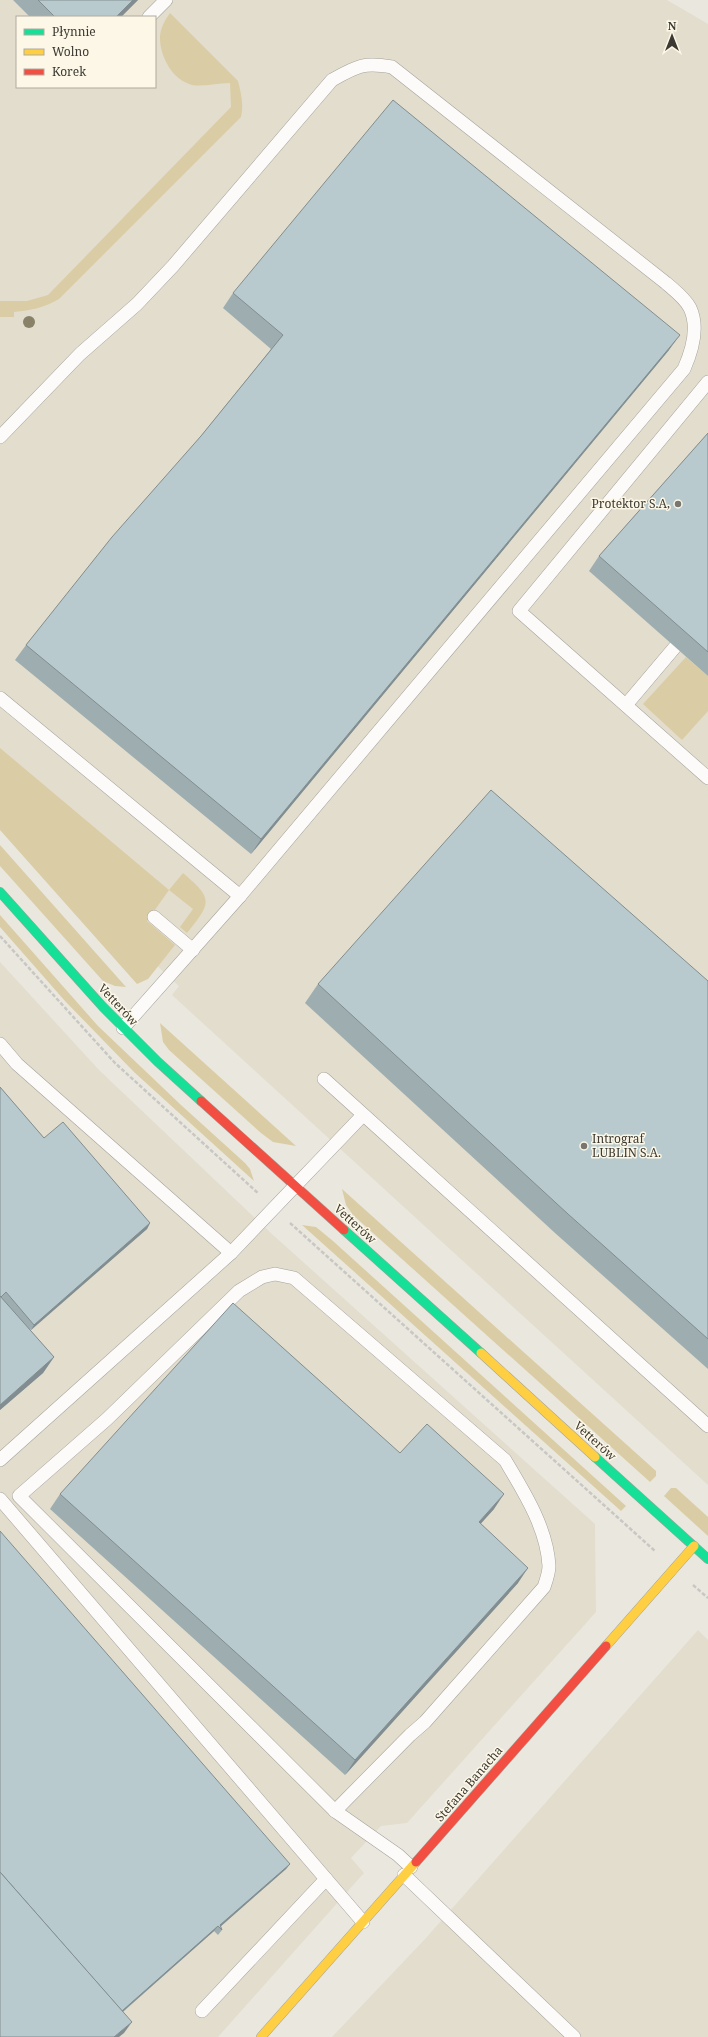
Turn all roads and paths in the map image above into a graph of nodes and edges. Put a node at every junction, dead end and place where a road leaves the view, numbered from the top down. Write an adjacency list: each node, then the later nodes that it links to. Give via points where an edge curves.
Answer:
1 (166, 0): 2 (lane)
2 (150, 16)
3 (708, 382): 7 (lane, via 519,611)
4 (0, 437): 10 (lane, via 80,354 137,304 173,266 332,80 357,66 374,64 392,67 666,283 690,307 693,336 690,355 684,369)
5 (675, 647): 7 (lane)
6 (0, 698): 10 (lane)
7 (626, 705): 8 (lane)
8 (708, 778)
9 (0, 892): 13 (street, Vetterów)
10 (240, 896): 12 (lane)
11 (154, 917): 12 (lane)
12 (193, 950): 13 (lane)
13 (123, 1028): 17 (street, Vetterów)
14 (0, 1044): 18 (lane, via 17,1064)
15 (324, 1079): 16 (lane)
16 (363, 1115): 17 (lane); 19 (lane)
17 (295, 1187): 18 (lane); 22 (street, Vetterów)
18 (231, 1253): 20 (lane)
19 (708, 1426)
20 (0, 1460)
21 (0, 1499): 26 (lane)
22 (694, 1546): 23 (street, Vetterów); 25 (street, Stefana Banacha)
23 (708, 1558)
24 (335, 1811): 24 (lane, via 19,1496 108,1419 239,1291 262,1277 275,1274 294,1278 505,1460 528,1500 544,1542 549,1567 544,1587 425,1722 410,1734); 25 (lane, via 398,1855)
25 (408, 1871): 27 (street, Stefana Banacha); 30 (lane)
26 (326, 1879): 27 (lane); 28 (lane)
27 (363, 1922): 29 (street, Stefana Banacha)
28 (202, 2011)
29 (261, 2037)
30 (574, 2037)

